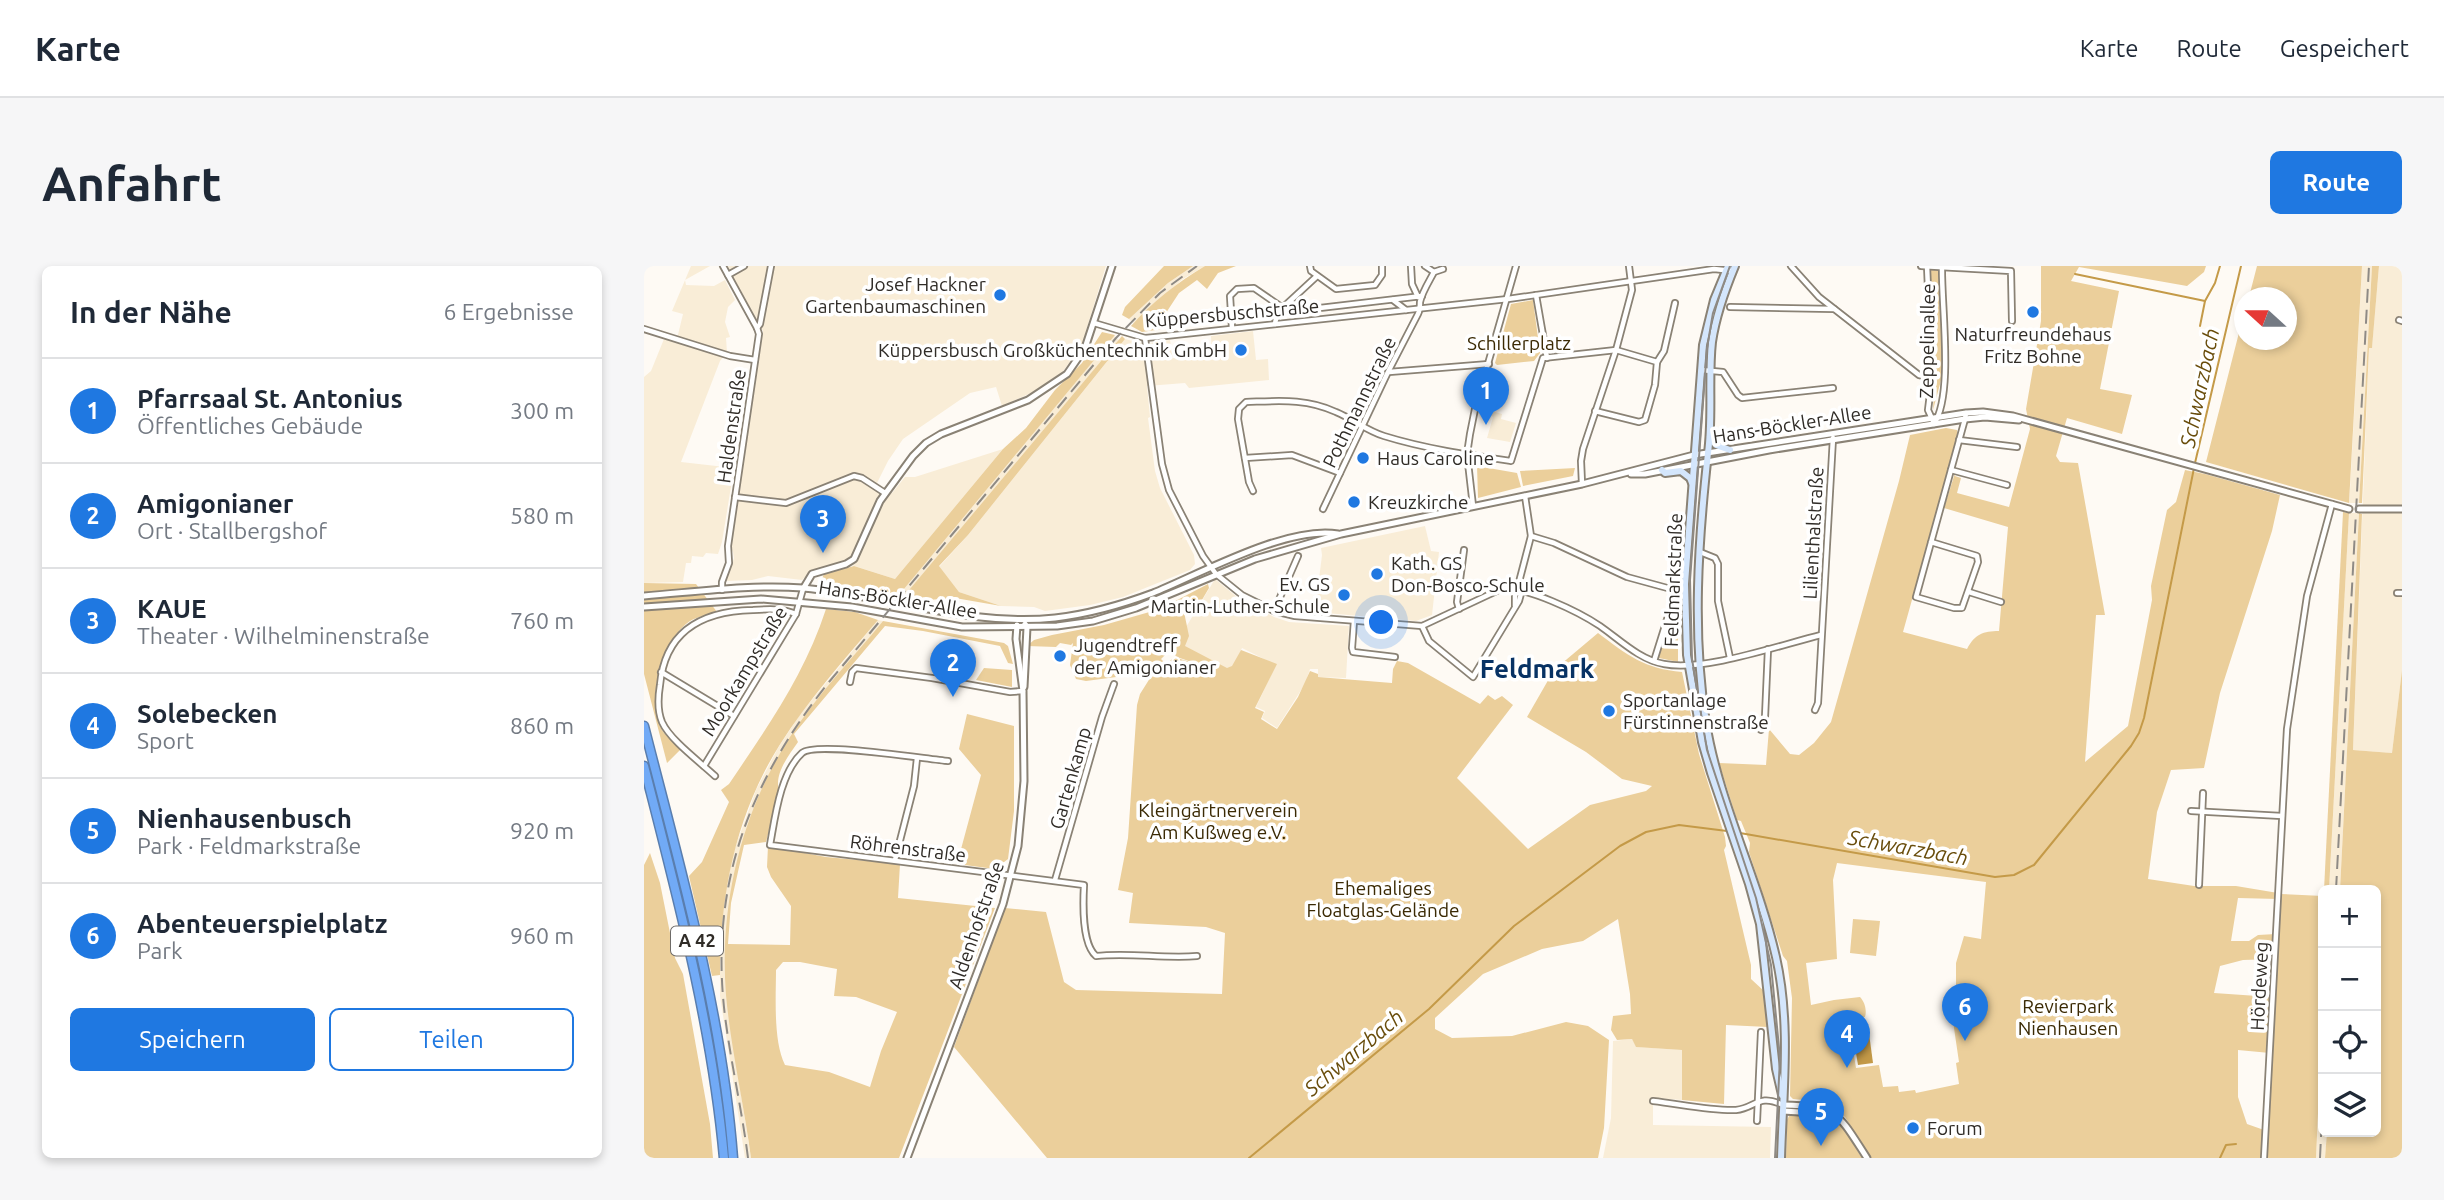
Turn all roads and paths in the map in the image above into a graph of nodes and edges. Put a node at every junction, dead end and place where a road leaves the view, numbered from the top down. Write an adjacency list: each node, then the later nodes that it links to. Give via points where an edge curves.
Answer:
1 (723, 266): 18 (street)
2 (744, 266): 18 (street)
3 (771, 266): 37 (street, Haldenstraße)
4 (1112, 266): 35 (street)
5 (1310, 266): 19 (street)
6 (1382, 266): 19 (street, via 1375,285 1336,289)
7 (1411, 266): 22 (street, via 1412,284)
8 (1426, 266): 17 (street)
9 (1516, 266): 24 (street)
10 (1629, 266): 20 (street)
11 (1791, 266): 30 (street)
12 (1921, 266): 13 (street)
13 (1927, 266): 14 (street); 49 (street, Zeppelinallee)
14 (1942, 267): 34 (street, via 2011,271); 52 (street, Zeppelinallee, via 1945,356)
15 (1731, 268): 20 (street, Küppersbuschstraße); 46 (main road, Feldmarkstraße, via 1714,300); 47 (main road, Feldmarkstraße, via 1712,344)
16 (1443, 269): 17 (street)
17 (1434, 272): 22 (street)
18 (728, 275): 37 (street)
19 (1317, 276): 28 (street)
20 (1631, 281): 21 (street, Küppersbuschstraße); 41 (street)
21 (1536, 295): 24 (street, Küppersbuschstraße); 42 (street)
22 (1420, 298): 23 (street, Küppersbuschstraße); 29 (street)
23 (1392, 299): 26 (street, Küppersbuschstraße); 31 (street)
24 (1508, 299): 29 (street, Küppersbuschstraße); 45 (street)
25 (1675, 303): 44 (street)
26 (1329, 307): 32 (street, Küppersbuschstraße); 33 (street, Küppersbuschstraße)
27 (1730, 307): 30 (street)
28 (1283, 308): 32 (street); 38 (street, via 1254,288 1237,289 1230,296)
29 (1421, 308): 31 (street, Küppersbuschstraße); 48 (street, Pothmannstraße)
30 (1835, 309): 49 (street, via 1919,375)
31 (1406, 310): 33 (street, Küppersbuschstraße)
32 (1277, 313): 36 (street)
33 (1331, 318): 36 (street, Küppersbuschstraße)
34 (2012, 321)
35 (1094, 323): 40 (street, Küppersbuschstraße); 74 (street, via 1081,356 1053,386 933,438)
36 (1275, 324): 38 (street, Küppersbuschstraße)
37 (757, 328): 43 (street, Haldenstraße)
38 (1232, 328): 40 (street, Küppersbuschstraße)
39 (644, 329): 43 (street)
40 (1145, 338): 91 (street, via 1169,490)
41 (1615, 350): 42 (street); 44 (street); 51 (street)
42 (1548, 358): 61 (street, via 1540,363 1511,461)
43 (755, 360): 76 (street, Haldenstraße)
44 (1657, 362): 51 (street, via 1645,420)
45 (1489, 364): 48 (street); 61 (street)
46 (1701, 370): 47 (street); 62 (main road, Feldmarkstraße)
47 (1711, 371): 50 (street, via 1723,372 1742,398); 56 (main road, Feldmarkstraße)
48 (1388, 372): 55 (street, Pothmannstraße)
49 (1932, 378): 54 (street, Zeppelinallee, via 1928,410)
50 (1833, 388)
51 (1595, 411): 70 (street, via 1581,461)
52 (1939, 416): 53 (street, Hans-Böckler-Allee); 54 (street, Hans-Böckler-Allee)
53 (1965, 416): 54 (street, Hans-Böckler-Allee); 58 (street); 77 (street, via 2024,420)
54 (1932, 421): 57 (street, Hans-Böckler-Allee)
55 (1362, 427): 61 (street, via 1401,441); 64 (street, via 1316,404 1246,402 1238,419); 68 (street, Pothmannstraße)
56 (1710, 436): 60 (main road, via 1716,445); 63 (main road, Feldmarkstraße)
57 (1833, 437): 60 (street, Hans-Böckler-Allee); 63 (street, Hans-Böckler-Allee); 112 (street, Lilienthalstraße)
58 (1959, 440): 59 (street); 67 (street)
59 (2017, 447)
60 (1730, 450): 63 (street, Hans-Böckler-Allee)
61 (1467, 454): 78 (street)
62 (1694, 455): 63 (street, Hans-Böckler-Allee); 65 (main road, Feldmarkstraße); 69 (street, Hans-Böckler-Allee)
63 (1708, 457): 65 (street, Hans-Böckler-Allee); 89 (main road, Feldmarkstraße)
64 (1245, 458): 68 (street, via 1292,454); 73 (street)
65 (1694, 463): 66 (street, Hans-Böckler-Allee); 71 (main road, Feldmarkstraße)
66 (1662, 470): 69 (street, Hans-Böckler-Allee); 71 (main road, via 1682,471)
67 (1951, 470): 72 (street); 86 (street)
68 (1340, 473): 79 (street, Pothmannstraße)
69 (1625, 474): 70 (street, Hans-Böckler-Allee)
70 (1582, 484): 75 (street, Hans-Böckler-Allee)
71 (1693, 485): 118 (main road, Feldmarkstraße, via 1685,584)
72 (2007, 485)
73 (1253, 491)
74 (885, 493): 76 (street, via 855,476 786,503); 94 (street, via 854,559 813,574)
75 (1525, 496): 78 (street, Hans-Böckler-Allee); 85 (street)
76 (735, 497): 96 (street, Haldenstraße)
77 (2332, 504): 80 (street); 135 (street, Hördeweg, via 2303,620 2287,729)
78 (1473, 506): 83 (street, Hans-Böckler-Allee)
79 (1323, 509)
80 (2349, 509)
81 (2359, 509): 82 (street)
82 (2402, 509)
83 (1341, 534): 84 (street, Hans-Böckler-Allee); 87 (street, Hans-Böckler-Allee)
84 (1311, 535): 87 (street); 91 (street, Hans-Böckler-Allee)
85 (1531, 537): 93 (street); 116 (street, via 1674,592)
86 (1931, 541): 98 (street, via 1977,556); 98 (street, via 1916,597 1961,609)
87 (1312, 542): 92 (street, Hans-Böckler-Allee)
88 (1464, 550): 104 (street)
89 (1699, 552): 115 (street, via 1718,564 1718,601); 117 (main road, Feldmarkstraße)
90 (1298, 556): 105 (street)
91 (1210, 567): 92 (street); 107 (street, Hans-Böckler-Allee, via 1154,592 1094,611)
92 (1216, 574): 105 (street, via 1249,599); 110 (street, Hans-Böckler-Allee, via 1093,621)
93 (1519, 583): 95 (street); 97 (street)
94 (803, 589): 96 (street, Hans-Böckler-Allee); 100 (street, Moorkampstraße); 107 (street, Hans-Böckler-Allee)
95 (1515, 589): 97 (street); 103 (street); 104 (street, via 1502,589)
96 (722, 590): 99 (street, Hans-Böckler-Allee)
97 (1522, 590): 103 (street); 116 (street, via 1597,624)
98 (1969, 592): 101 (street)
99 (644, 596)
100 (800, 601): 102 (street, Hans-Böckler-Allee); 106 (street, Moorkampstraße); 111 (street, Hans-Böckler-Allee, via 962,627)
101 (2001, 602)
102 (644, 607)
103 (1515, 607): 109 (street, via 1473,677 1429,641)
104 (1459, 609): 109 (street)
105 (1275, 611): 108 (street)
106 (796, 614): 119 (street, via 746,610 688,626 673,642); 124 (street, Moorkampstraße)
107 (1021, 619): 110 (street); 111 (street)
108 (1354, 621): 109 (street); 114 (street, via 1353,652)
109 (1422, 626)
110 (1027, 627): 111 (street, Hans-Böckler-Allee); 122 (street, Aldenhofstraße)
111 (1016, 628): 122 (street, Aldenhofstraße)
112 (1821, 635): 113 (street); 123 (street, Lilienthalstraße)
113 (1768, 649): 115 (street); 126 (street)
114 (1395, 656)
115 (1730, 658): 117 (street)
116 (1654, 661): 118 (street)
117 (1700, 665): 118 (street); 136 (main road, Feldmarkstraße, via 1710,742)
118 (1688, 666): 136 (main road, Feldmarkstraße, via 1702,742)
119 (661, 673): 124 (street); 130 (street, via 663,723)
120 (850, 682): 122 (street, via 856,668)
121 (1114, 684): 140 (street, Gartenkamp)
122 (1023, 691): 139 (street, Aldenhofstraße, via 1023,807)
123 (1815, 710)
124 (734, 716): 130 (street, Moorkampstraße)
125 (644, 726): 150 (highway, A 42, via 704,971)
126 (1761, 730)
127 (917, 758): 128 (street); 138 (street); 138 (street, Röhrenstraße, via 809,749 801,754 782,789 770,845)
128 (948, 761)
129 (644, 766): 149 (highway, A 42, via 705,1021)
130 (704, 766): 131 (street)
131 (715, 776)
132 (2203, 793): 134 (street)
133 (2191, 811): 134 (street)
134 (2201, 812): 135 (street); 141 (street)
135 (2283, 816): 154 (street, Hördeweg)
136 (1732, 827): 137 (main road, Feldmarkstraße)
137 (1737, 839): 144 (main road, Feldmarkstraße, via 1760,924); 144 (main road, Feldmarkstraße, via 1759,893 1777,961 1783,1003)
138 (895, 860): 139 (street, Röhrenstraße)
139 (1011, 874): 140 (street, Röhrenstraße); 151 (street, Aldenhofstraße)
140 (1055, 880): 142 (street, Röhrenstraße, via 1084,885 1085,924 1090,951 1096,956)
141 (2199, 886)
142 (1197, 956)
143 (1761, 1032): 146 (street)
144 (1783, 1097): 147 (main road, Feldmarkstraße)
145 (1653, 1101): 146 (street, via 1738,1110)
146 (1758, 1101): 147 (street, via 1773,1101); 148 (street)
147 (1783, 1108): 152 (main road, Feldmarkstraße); 153 (street, via 1817,1106 1832,1114)
148 (1758, 1121)
149 (724, 1158)
150 (733, 1158)
151 (907, 1158)
152 (1781, 1158)
153 (1867, 1158)
154 (2264, 1158)

